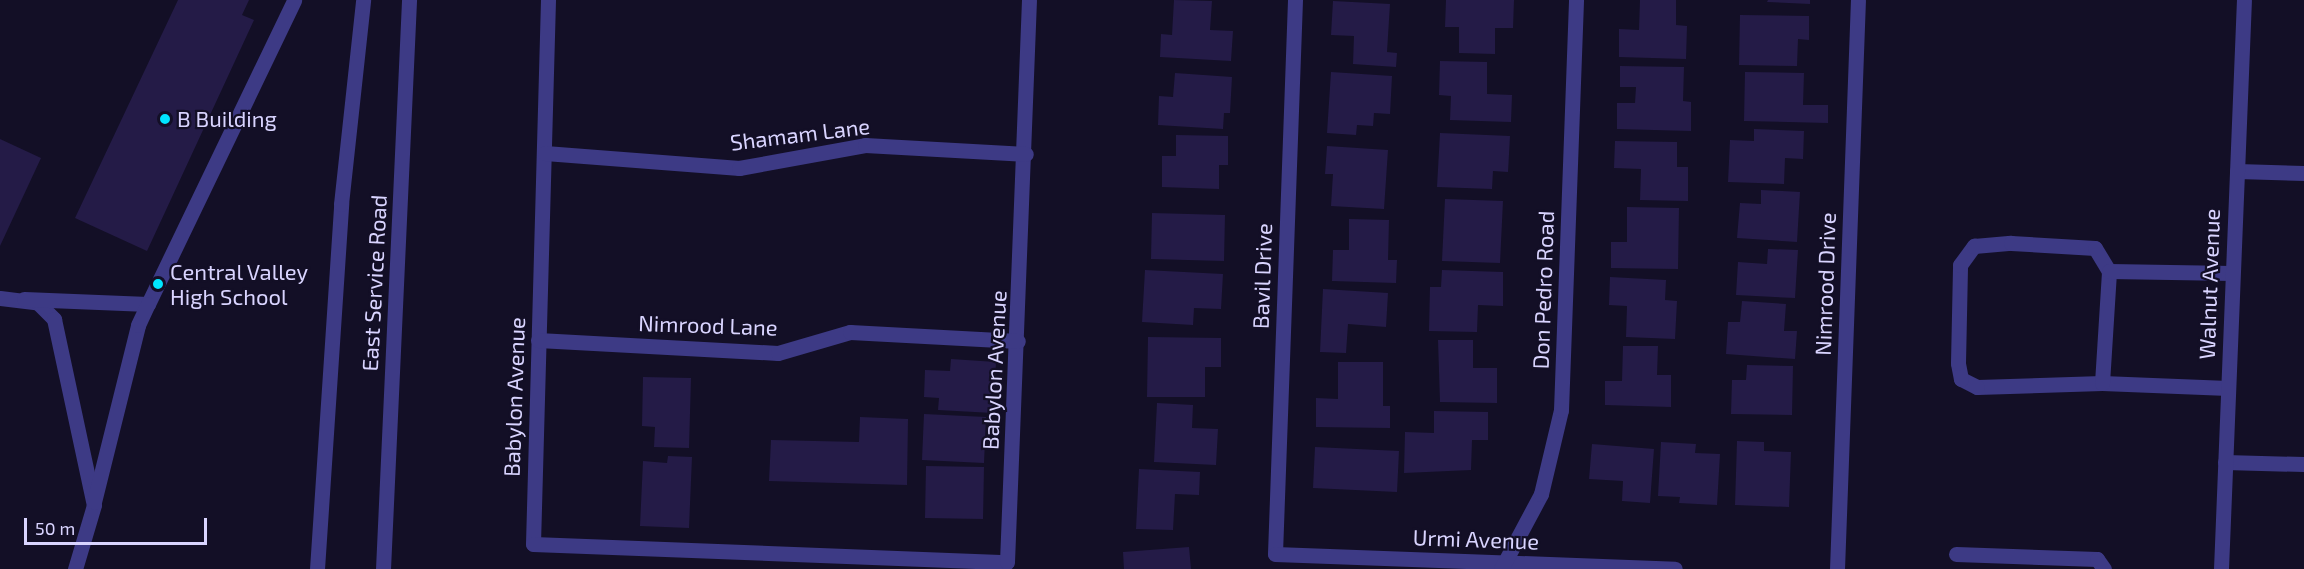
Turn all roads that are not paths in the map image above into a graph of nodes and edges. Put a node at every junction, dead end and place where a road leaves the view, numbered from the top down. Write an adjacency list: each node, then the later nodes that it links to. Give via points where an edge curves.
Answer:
1 (294, 0): 18 (street)
2 (363, 0): 32 (street, via 341,204)
3 (409, 0): 33 (street, East Service Road)
4 (548, 0): 10 (street, Babylon Avenue)
5 (1029, 0): 11 (street, Babylon Avenue)
6 (1295, 0): 26 (street, Bavil Drive)
7 (1576, 0): 30 (street, Don Pedro Road, via 1561,410 1541,494)
8 (1858, 0): 35 (street, Nimrood Drive)
9 (2244, 0): 12 (street, Walnut Avenue)
10 (545, 153): 11 (street, Shamam Lane, via 739,168 865,145); 19 (street, Babylon Avenue)
11 (1026, 154): 20 (street, Babylon Avenue)
12 (2236, 171): 13 (street); 15 (street, Walnut Avenue)
13 (2304, 173)
14 (2109, 271): 15 (street); 21 (street); 21 (street, via 2095,248 2011,243 1974,246 1960,265 1961,380 1977,387)
15 (2232, 273): 22 (street, Walnut Avenue)
16 (0, 298): 17 (street)
17 (24, 299): 18 (street); 25 (street, via 38,303 54,319)
18 (148, 304): 25 (street, via 138,325)
19 (538, 340): 20 (street, Nimrood Lane, via 778,353 850,332); 28 (street, Babylon Avenue, via 533,544)
20 (1018, 341): 29 (street, Babylon Avenue, via 1007,562)
21 (2102, 383): 22 (street)
22 (2228, 388): 23 (street, Walnut Avenue)
23 (2225, 462): 24 (street); 37 (street, Walnut Avenue)
24 (2304, 464)
25 (94, 505): 31 (street)
26 (1275, 554): 30 (street, Urmi Avenue)
27 (1956, 554): 36 (street, via 2097,559)
28 (784, 562): 29 (street, Babylon Avenue)
29 (828, 563)
30 (1503, 566): 34 (street, Urmi Avenue)
31 (75, 569)
32 (317, 569)
33 (383, 569)
34 (1675, 569)
35 (1837, 569)
36 (2104, 569)
37 (2221, 569)

